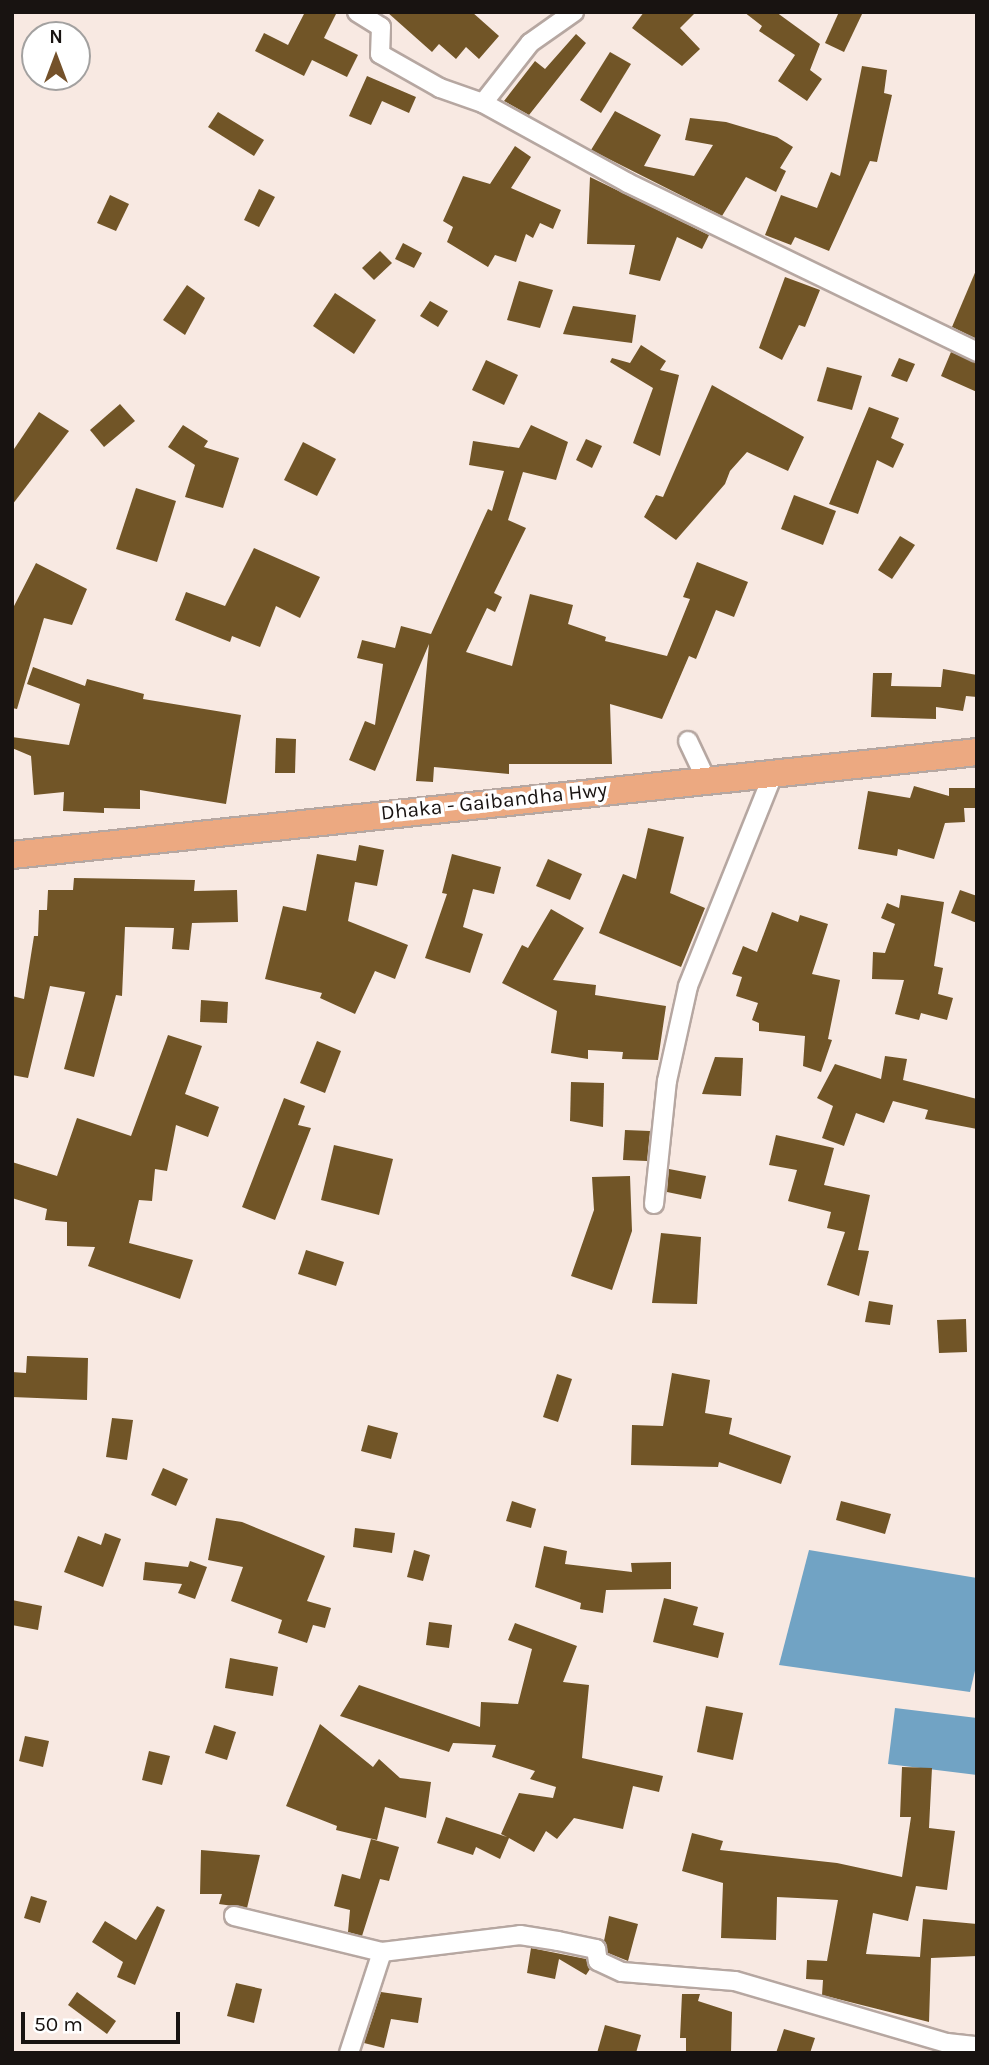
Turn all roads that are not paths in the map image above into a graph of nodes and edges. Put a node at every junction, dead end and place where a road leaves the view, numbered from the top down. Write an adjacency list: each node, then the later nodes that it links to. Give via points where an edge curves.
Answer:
1 (357, 12): 3 (street, via 382,27 380,54 440,88)
2 (574, 12): 3 (street, via 530,43)
3 (483, 103): 4 (street, via 628,183)
4 (977, 352)
5 (688, 741): 8 (street)
6 (977, 752): 7 (main road, Dhaka - Gaibandha Hwy)
7 (774, 772): 8 (main road, Dhaka - Gaibandha Hwy); 10 (street, via 688,986 667,1081)
8 (706, 779): 9 (main road, Dhaka - Gaibandha Hwy)
9 (12, 855)
10 (654, 1204)
11 (234, 1916): 12 (street)
12 (382, 1952): 13 (street, via 520,1935 558,1941 596,1950 598,1961 622,1972 735,1981 947,2043); 14 (street)
13 (977, 2046)
14 (349, 2053)

